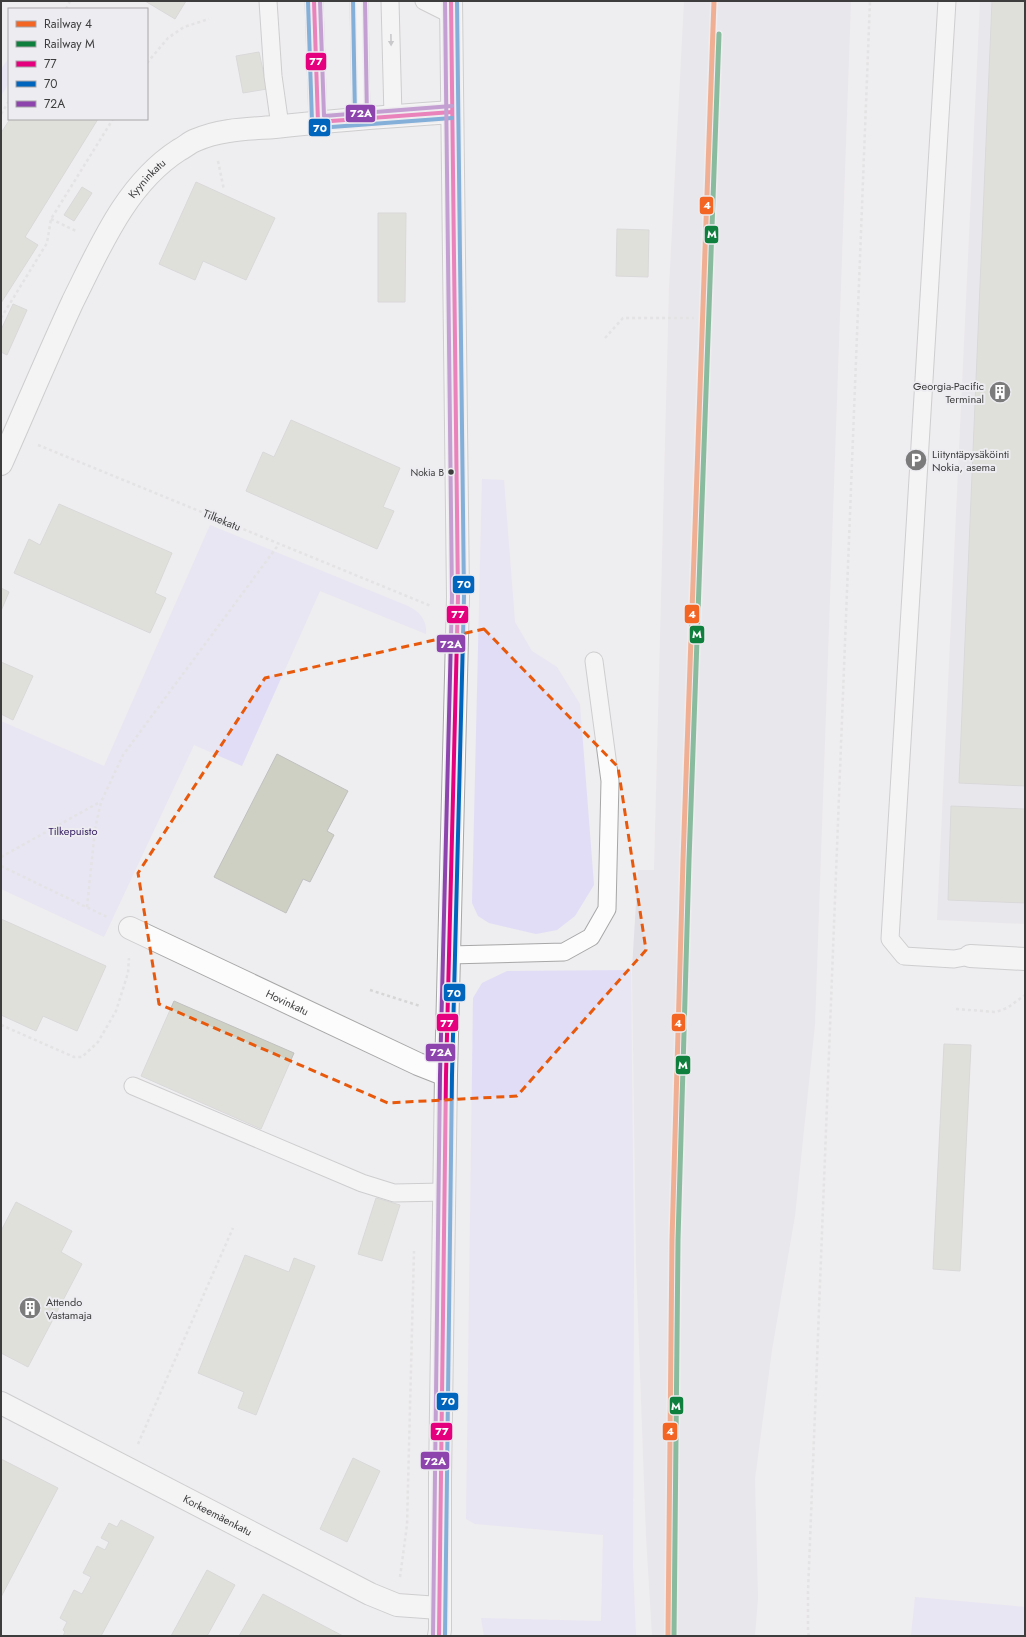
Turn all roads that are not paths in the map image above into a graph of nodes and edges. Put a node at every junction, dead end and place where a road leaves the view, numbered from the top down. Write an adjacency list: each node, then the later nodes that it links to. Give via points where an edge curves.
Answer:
1 (268, 1): 12 (lane, via 273,76)
2 (314, 1): 11 (lane)
3 (358, 1): 10 (lane)
4 (390, 1): 9 (lane, one-way to 9)
5 (424, 1): 7 (lane)
6 (948, 1): 17 (lane, via 890,939 904,956 954,959)
7 (452, 8): 8 (street)
8 (452, 112): 9 (street, Kyyninkatu); 16 (street, via 458,596)
9 (393, 116): 10 (street, Kyyninkatu)
10 (361, 118): 11 (street, Kyyninkatu)
11 (318, 122): 12 (street, Kyyninkatu)
12 (280, 126): 13 (street, Kyyninkatu, via 219,133 195,140 152,171 132,194 93,260 61,326)
13 (5, 455)
14 (594, 661): 16 (lane, via 610,781 607,909 591,937 564,952)
15 (130, 928): 19 (street, Hovinkatu)
16 (449, 955): 19 (street)
17 (970, 956): 18 (street)
18 (1025, 958)
19 (446, 1075): 21 (street)
20 (133, 1086): 21 (lane, via 362,1183 394,1192)
21 (444, 1192): 23 (street)
22 (1, 1403): 23 (street, Korkeemäenkatu, via 370,1594 397,1605)
23 (439, 1608): 24 (street)
24 (441, 1634)

